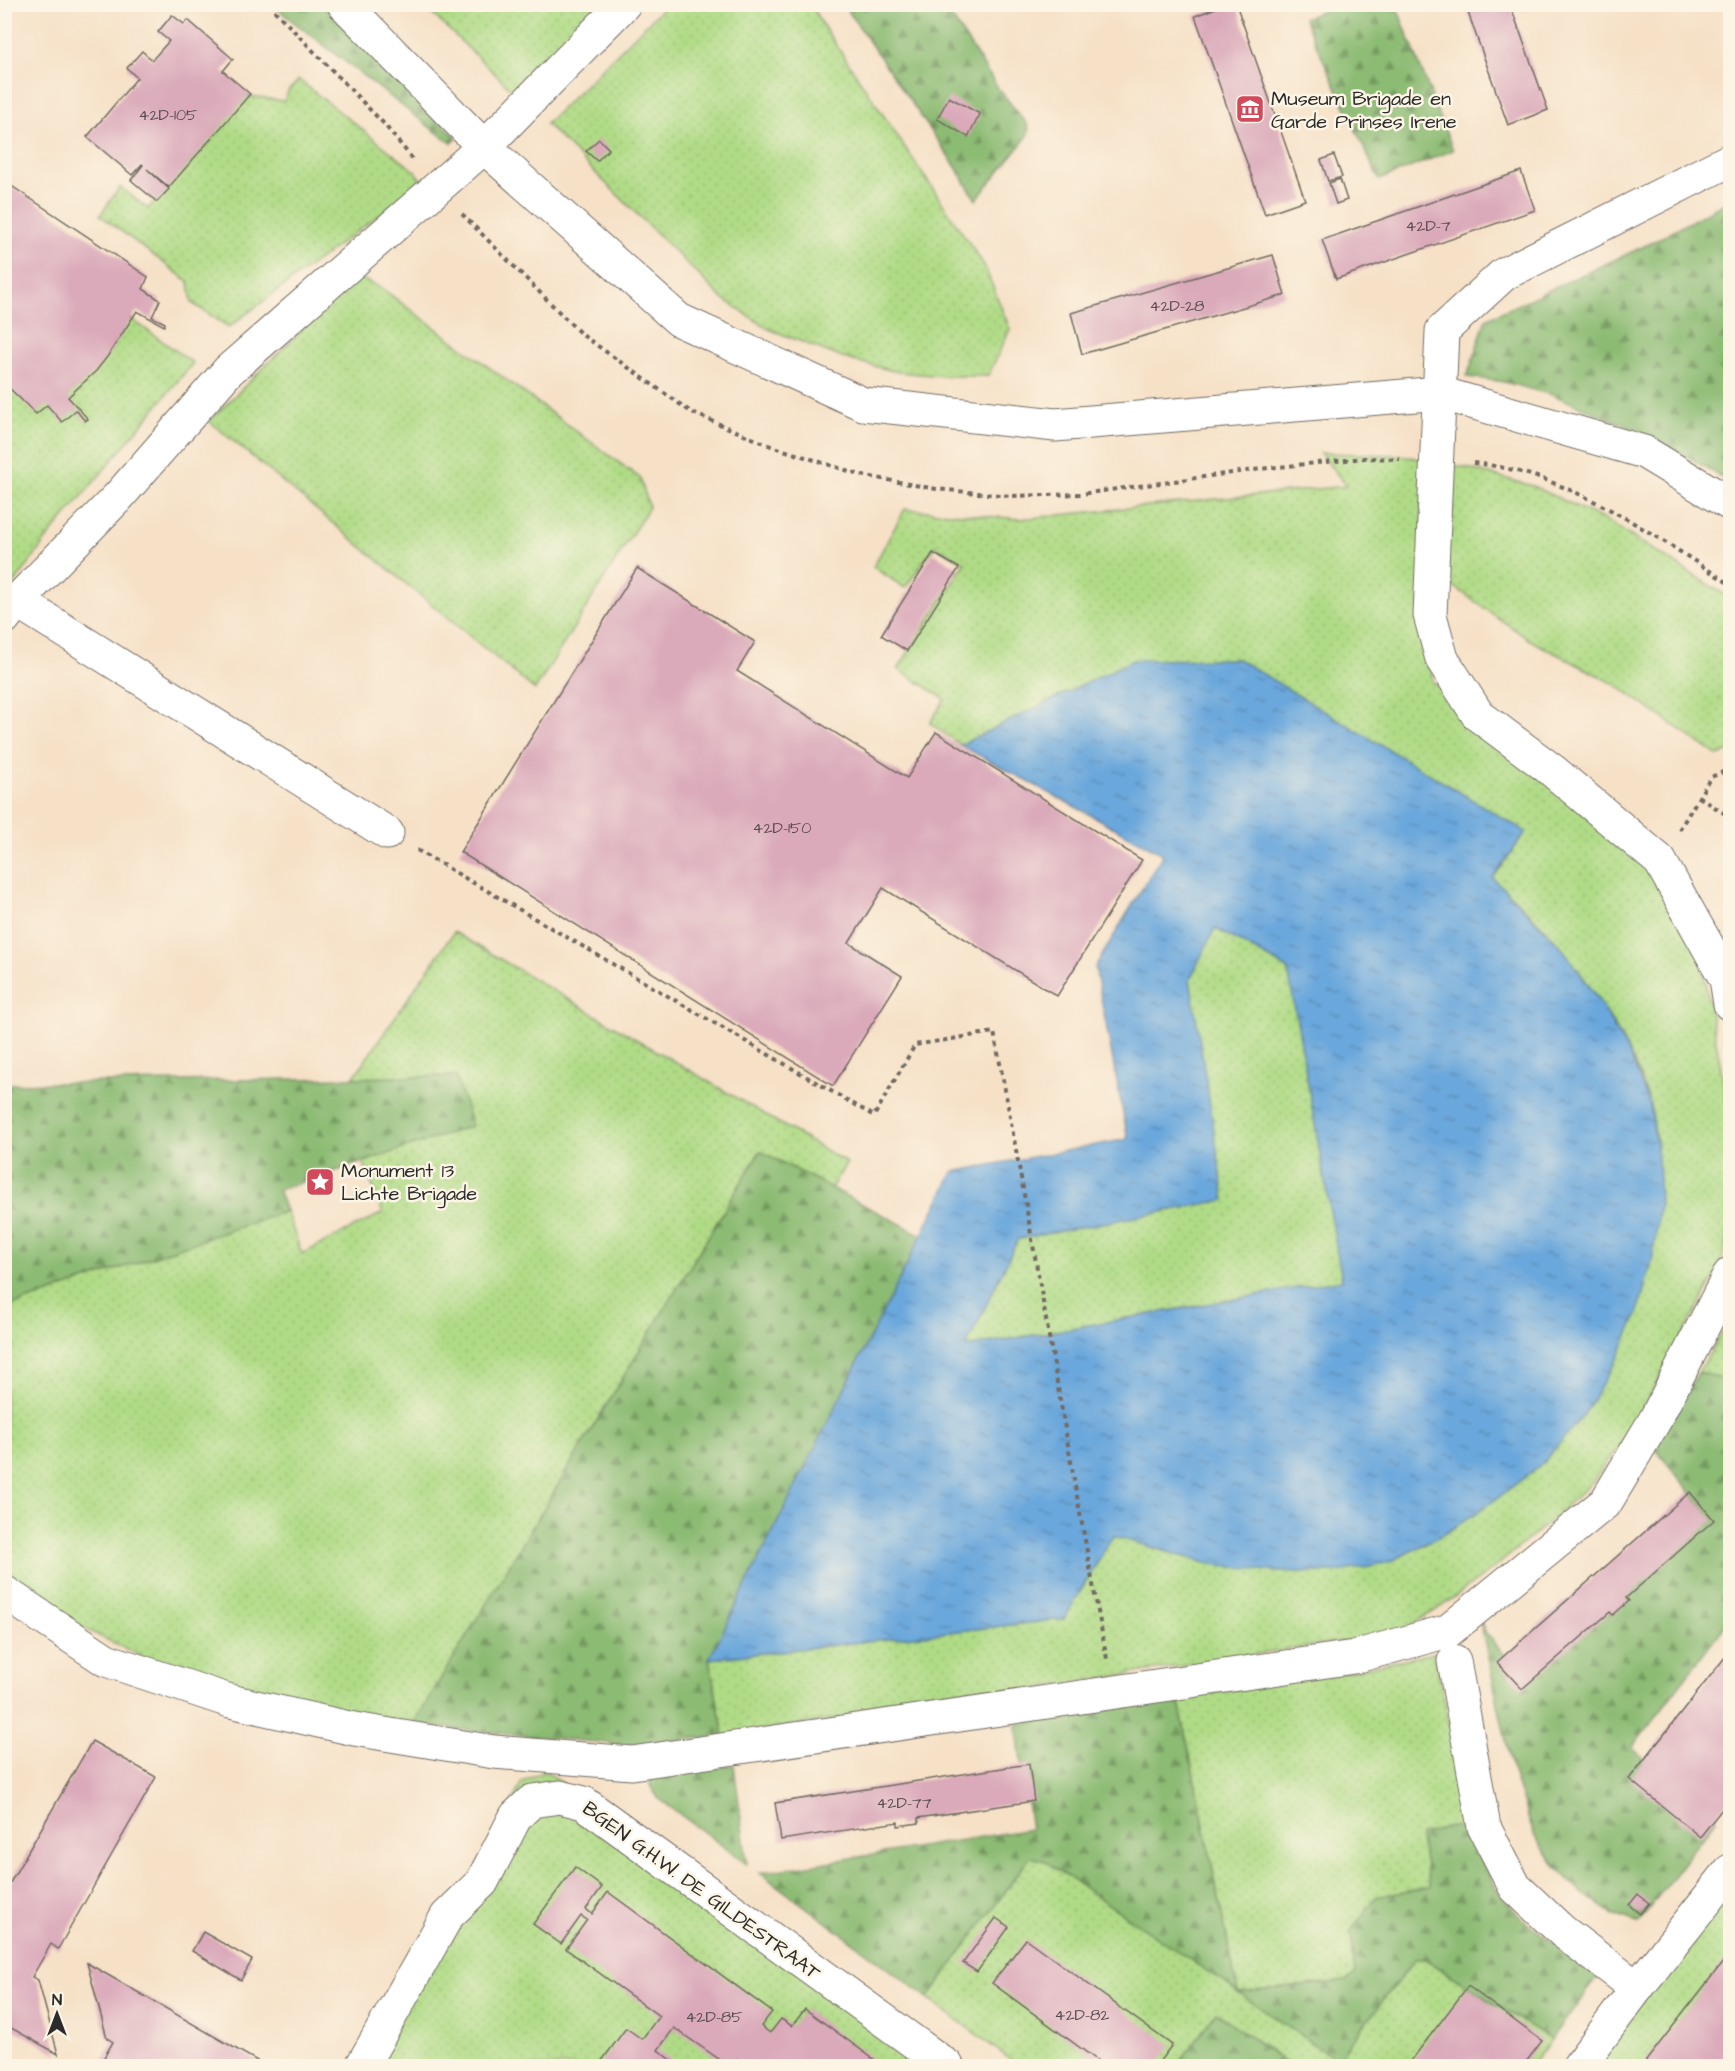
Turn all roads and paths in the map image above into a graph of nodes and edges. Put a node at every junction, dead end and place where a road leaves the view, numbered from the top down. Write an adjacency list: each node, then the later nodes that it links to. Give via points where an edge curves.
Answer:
1 (344, 4): 3 (lane)
2 (624, 4): 3 (lane)
3 (484, 147): 5 (lane, via 679,320 863,404 1055,425); 7 (lane, via 228,371 119,496)
4 (1731, 160): 5 (lane, via 1504,274 1442,331)
5 (1440, 393): 6 (lane, via 1644,452); 12 (lane, via 1430,615 1442,659 1478,715 1553,771)
6 (1731, 504)
7 (11, 609): 11 (lane)
8 (1731, 769): 9 (path, via 1711,777)
9 (1699, 797): 10 (path); 12 (path)
10 (1731, 817)
11 (387, 833): 17 (path, via 874,1116 915,1045 993,1032)
12 (1660, 861): 13 (lane, via 1726,979)
13 (1731, 1004)
14 (1731, 1274): 17 (lane, via 1606,1502 1448,1631 1354,1657)
15 (4, 1592): 17 (lane, via 106,1660 230,1701 354,1729 506,1753 632,1763)
16 (1454, 1661): 19 (lane, via 1484,1827 1515,1887 1562,1931)
17 (1114, 1692)
18 (1731, 1871): 19 (lane)
19 (1637, 1988): 22 (lane)
20 (362, 2067): 21 (lane, BGEN G.H.W. DE GILDESTRAAT, via 447,1916 482,1882 516,1816 532,1801 560,1797 584,1803)
21 (947, 2067)
22 (1579, 2067)

